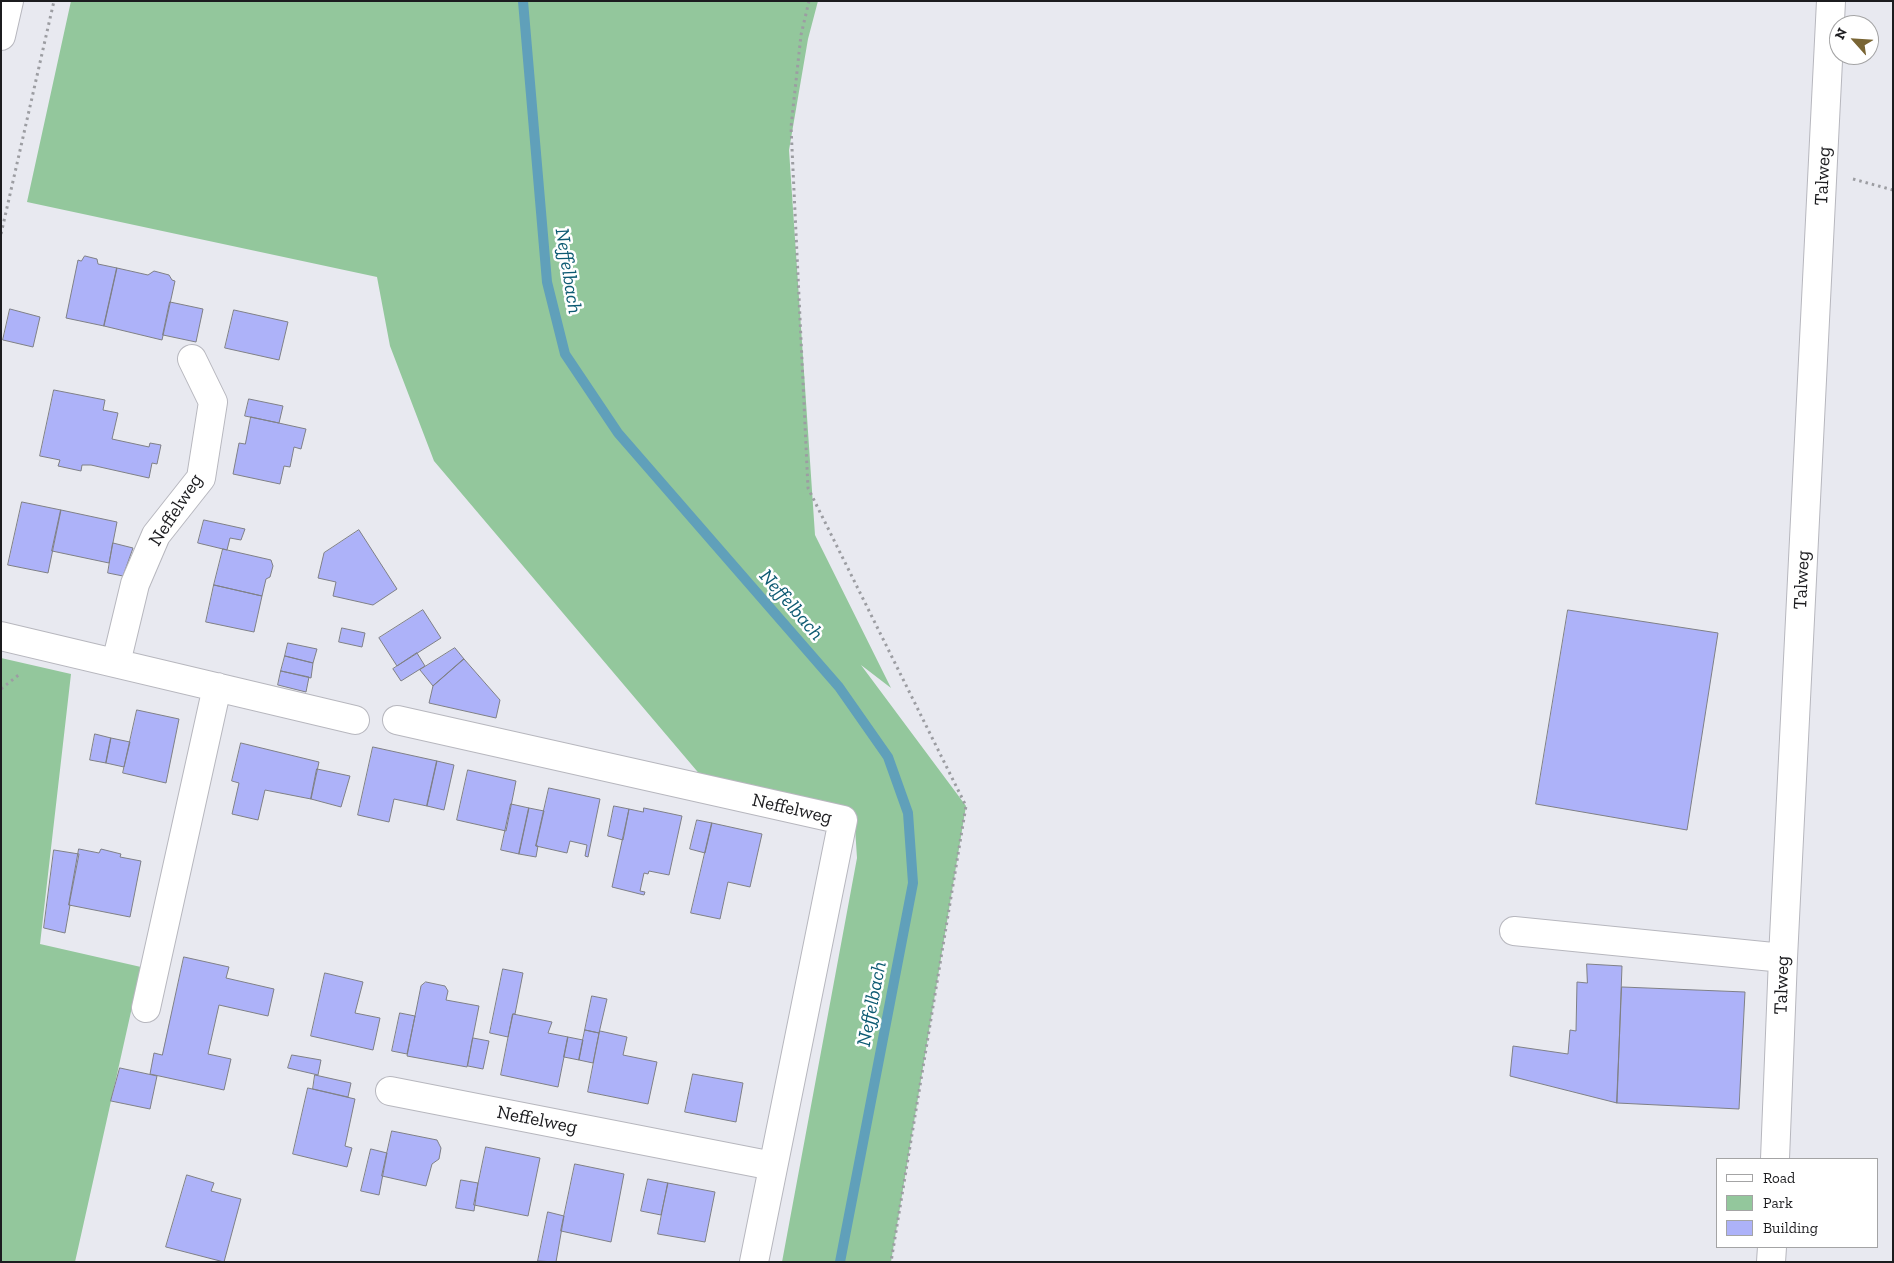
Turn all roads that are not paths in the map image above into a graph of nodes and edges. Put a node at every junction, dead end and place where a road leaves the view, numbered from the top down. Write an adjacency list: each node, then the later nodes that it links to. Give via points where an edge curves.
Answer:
1 (9, 1): 3 (street)
2 (1831, 1): 11 (street, Talweg)
3 (1, 36)
4 (192, 358): 6 (street, Neffelweg, via 213,402 201,478 156,535 135,584)
5 (1, 636): 6 (street)
6 (116, 663): 7 (street)
7 (217, 687): 8 (street); 12 (street)
8 (354, 720)
9 (397, 720): 15 (street, Neffelweg, via 843,820)
10 (1514, 931): 11 (street)
11 (1783, 958): 14 (street, Talweg)
12 (146, 1008)
13 (390, 1091): 15 (street, Neffelweg)
14 (1775, 1158)
15 (772, 1166): 17 (street, Neffelweg)
16 (1772, 1248): 18 (street)
17 (754, 1262)
18 (1771, 1262)

